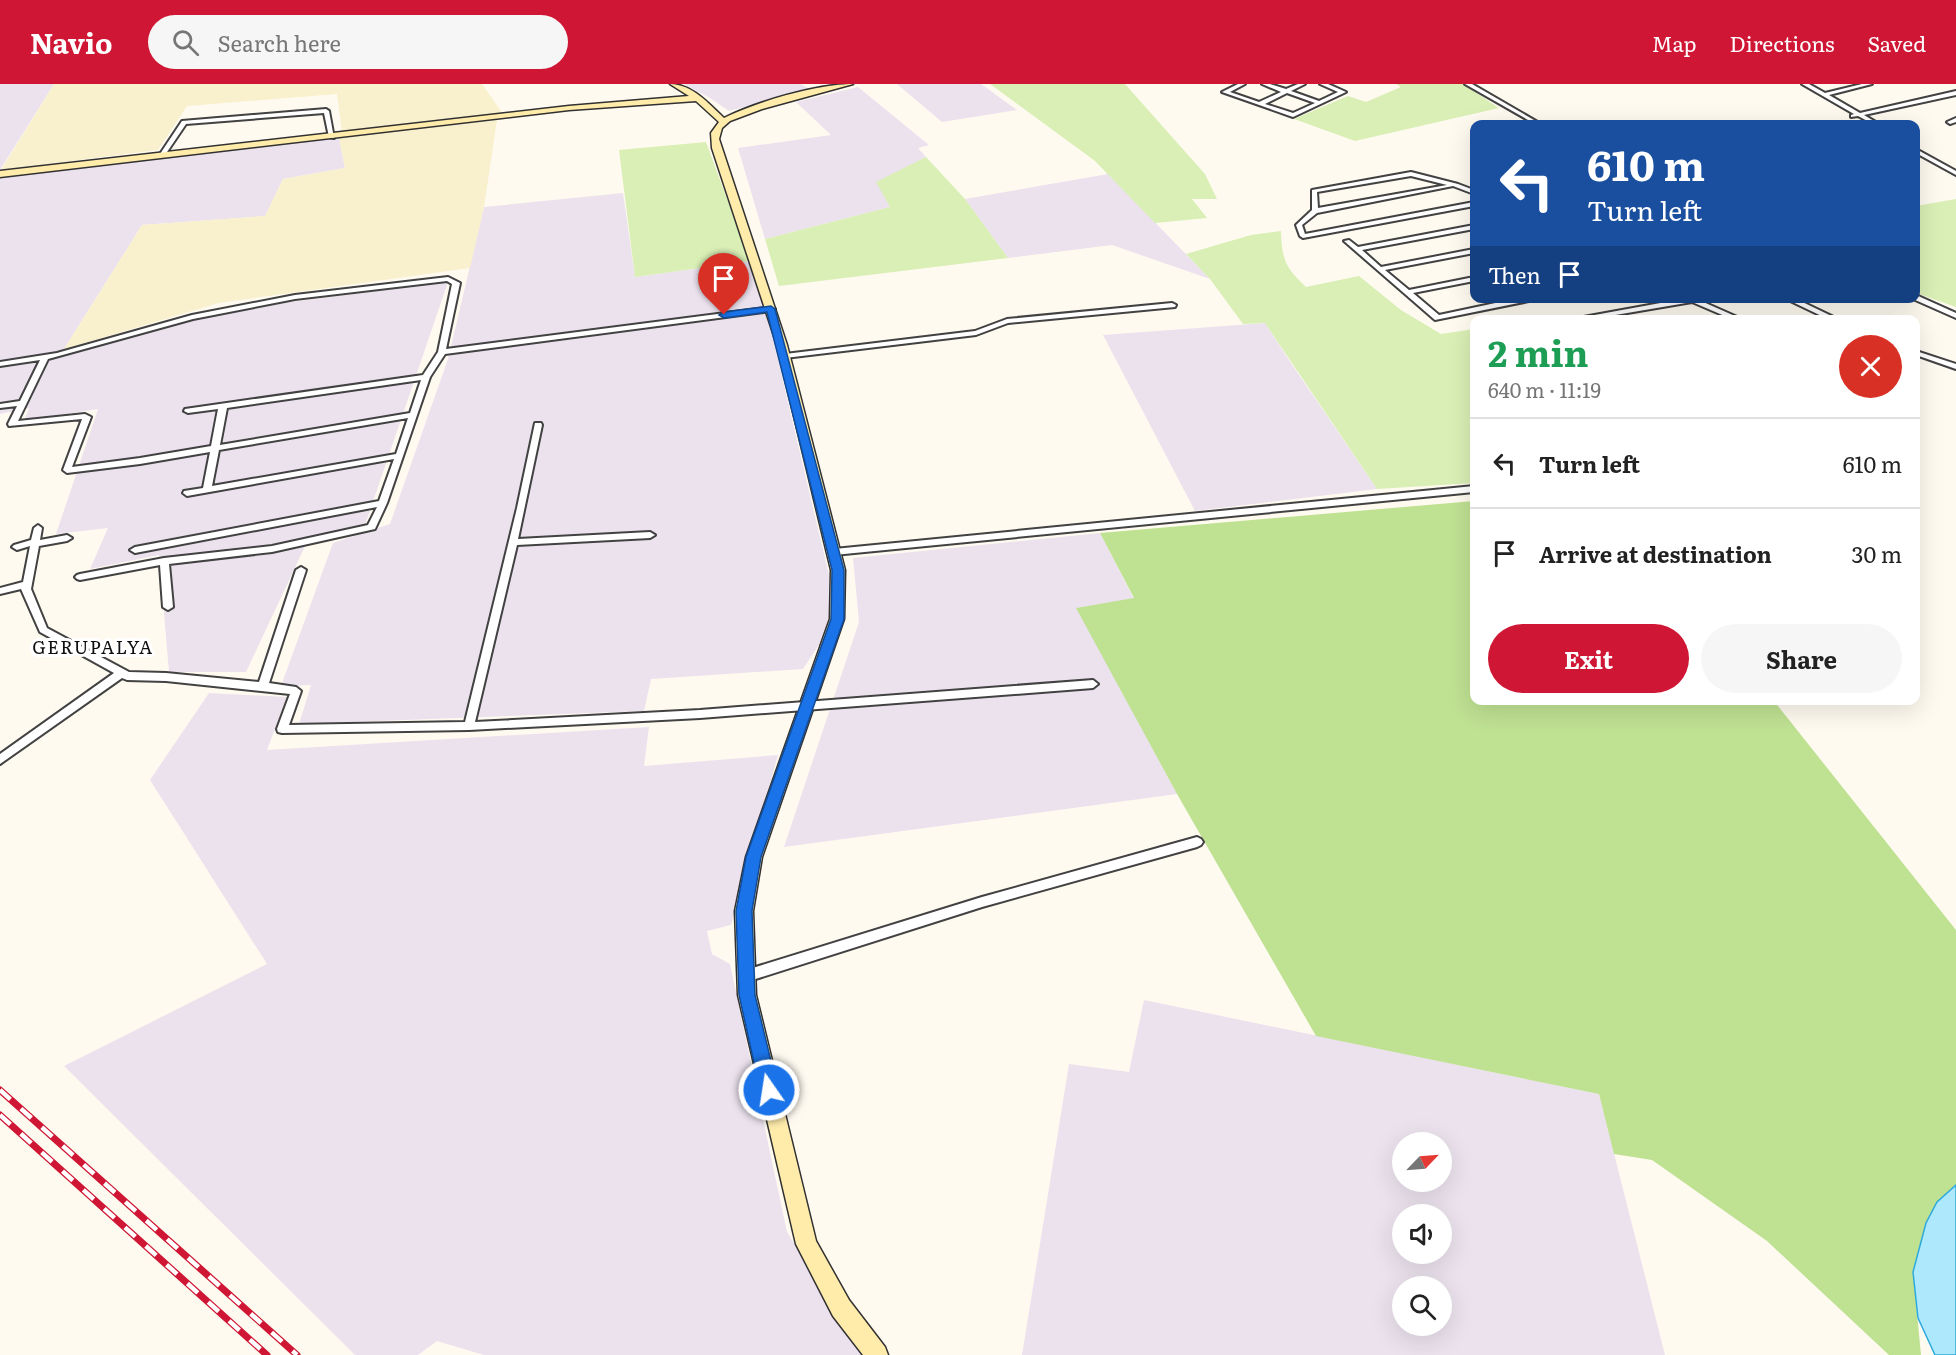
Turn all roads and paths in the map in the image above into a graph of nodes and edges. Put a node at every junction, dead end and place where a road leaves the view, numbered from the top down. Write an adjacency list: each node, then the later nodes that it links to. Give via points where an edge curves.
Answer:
1 (674, 84): 16 (main road)
2 (849, 84): 23 (main road, via 750,110)
3 (1242, 84): 18 (street, via 1225,92)
4 (1265, 84): 13 (street)
5 (1302, 84): 13 (street)
6 (1323, 84): 17 (street, via 1342,92)
7 (1468, 84): 20 (street)
8 (1797, 84): 19 (street)
9 (1805, 84): 15 (street)
10 (1838, 84): 12 (street)
11 (1868, 84): 12 (street)
12 (1849, 89): 15 (street)
13 (1286, 92): 17 (street); 18 (street)
14 (1956, 94): 19 (street)
15 (1823, 95): 19 (street)
16 (698, 98): 23 (main road); 24 (main road, via 569,108)
17 (1320, 103): 18 (street, via 1293,115)
18 (1259, 104)
19 (1858, 117): 21 (street); 22 (street)
20 (1531, 120)
21 (1862, 120)
22 (1866, 120)
23 (723, 122): 46 (main road, via 715,135 716,148)
24 (332, 136): 26 (main road); 26 (street, via 326,111 184,122)
25 (1920, 150): 27 (street)
26 (163, 154): 28 (main road)
27 (1956, 171)
28 (0, 174)
29 (1456, 185): 30 (street); 32 (street); 32 (street, via 1411,174 1314,191)
30 (1470, 190)
31 (1470, 205): 32 (street, via 1303,236 1299,225)
32 (1315, 211)
33 (1470, 228): 35 (street)
34 (1347, 241): 35 (street)
35 (1356, 249): 37 (street)
36 (1470, 252): 37 (street)
37 (1380, 269): 39 (street)
38 (1470, 280): 39 (street)
39 (1408, 292): 47 (street, via 1438,318)
40 (1920, 299): 52 (street)
41 (1509, 303): 47 (street)
42 (1675, 303): 49 (street)
43 (1700, 303): 50 (street)
44 (1798, 303): 51 (street)
45 (1172, 305): 55 (street, via 1007,321 976,333)
46 (771, 309): 53 (street); 55 (main road)
47 (1473, 311): 48 (street)
48 (1478, 315)
49 (1601, 315)
50 (1729, 315)
51 (1826, 315)
52 (1956, 316)
53 (442, 352): 56 (street, via 456,283 452,279 295,297 192,317); 59 (street)
54 (1920, 354): 58 (street)
55 (785, 356): 79 (main road)
56 (45, 358): 57 (street); 60 (street)
57 (0, 364)
58 (1956, 366)
59 (426, 377): 62 (street); 64 (street)
60 (22, 403): 61 (street); 66 (street, via 12,424 87,417 67,470)
61 (0, 406)
62 (223, 406): 63 (street); 66 (street)
63 (188, 411)
64 (412, 415): 66 (street); 67 (street)
65 (538, 425): 75 (street)
66 (214, 448): 68 (street)
67 (398, 456): 68 (street); 71 (street)
68 (207, 488): 70 (street)
69 (1470, 489): 79 (street)
70 (186, 493)
71 (383, 502): 78 (street); 80 (street, via 372,527 272,549)
72 (38, 528): 76 (street)
73 (650, 535): 75 (street)
74 (67, 538): 76 (street)
75 (513, 542): 90 (street)
76 (35, 543): 77 (street); 83 (street)
77 (17, 547)
78 (135, 550)
79 (834, 552): 89 (main road, via 838,570 837,619)
80 (165, 561): 82 (street); 85 (street)
81 (301, 570): 88 (street)
82 (80, 577)
83 (27, 584): 84 (street); 86 (street, via 43,630)
84 (0, 591)
85 (168, 607)
86 (121, 673): 88 (street); 91 (street)
87 (1093, 684): 89 (street)
88 (263, 686): 90 (street, via 296,692 282,729)
89 (808, 704): 90 (street); 93 (main road, via 754,857 744,911)
90 (469, 726)
91 (0, 760)
92 (1197, 842): 93 (street, via 982,902)
93 (746, 976): 94 (main road, via 750,1012 806,1244 841,1308)
94 (877, 1355)

